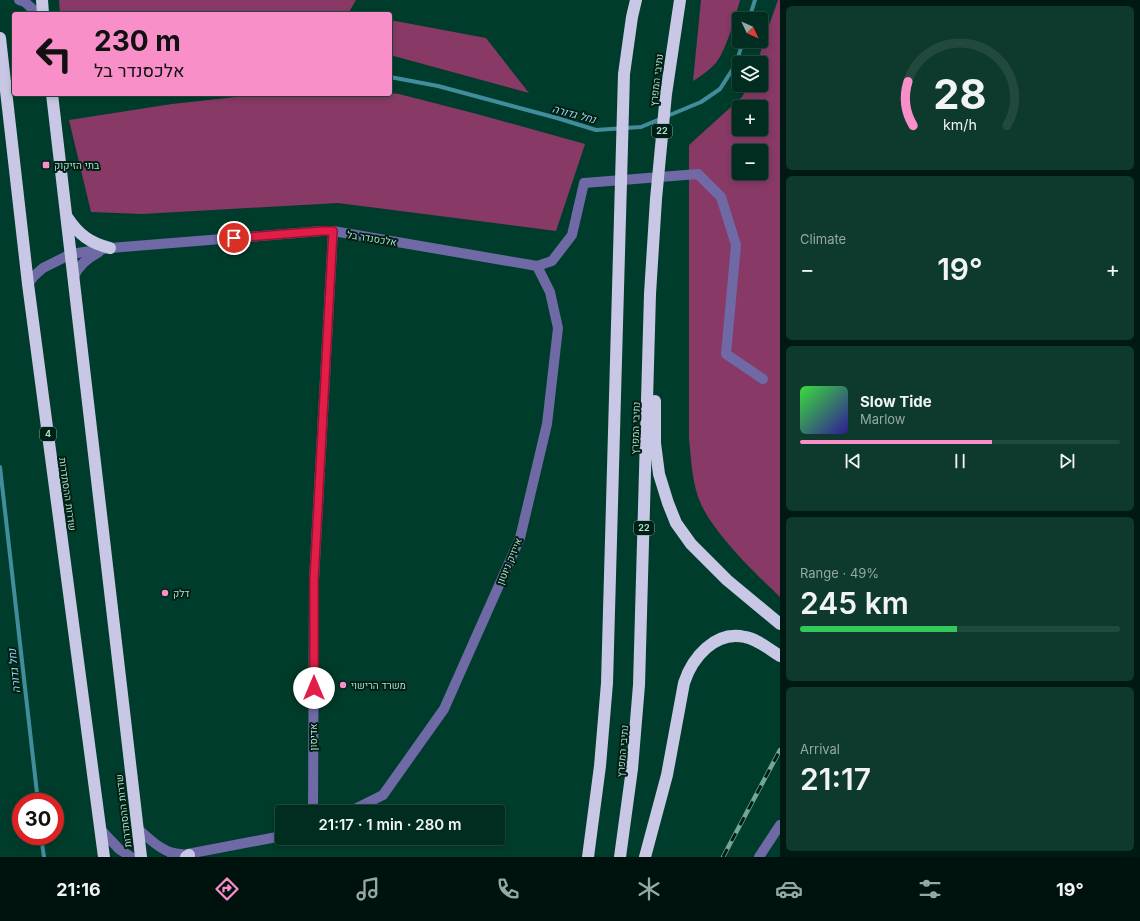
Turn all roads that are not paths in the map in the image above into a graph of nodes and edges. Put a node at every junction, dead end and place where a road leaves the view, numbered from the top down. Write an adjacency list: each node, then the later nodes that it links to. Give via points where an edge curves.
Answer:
1 (19, 0): 5 (street)
2 (42, 0): 6 (highway)
3 (636, 0): 31 (highway, נתיבי המפרץ, via 624,74 607,684)
4 (680, 0): 16 (highway, נתיבי המפרץ / 22, via 670,63 656,199)
5 (36, 12)
6 (43, 12)
7 (0, 38): 15 (highway, שדרות ההסתדרות / 4)
8 (52, 96): 9 (highway, שדרות ההסתדרות)
9 (66, 215): 11 (highway, via 83,236 96,244); 12 (highway, שדרות ההסתדרות)
10 (333, 231): 11 (street, אלכסנדר בל); 13 (street, אלכסנדר בל); 20 (street, אדיסון, via 314,580)
11 (110, 248): 12 (street, אלכסנדר בל); 14 (street, אלכסנדר בל, via 83,263)
12 (71, 254): 14 (highway, שדרות ההסתדרות); 15 (street, אלכסנדר בל, via 43,268)
13 (537, 266): 17 (street, via 552,261 572,235 584,183 698,174 721,197 736,245 726,354); 21 (street, אייזיק ניוטון, via 550,292 558,328 547,424 520,538 444,709 384,795)
14 (74, 277): 23 (highway, שדרות ההסתדרות)
15 (28, 284): 24 (highway, שדרות ההסתדרות / 4)
16 (650, 294): 18 (highway, via 655,443 659,474 668,503 676,523 691,544 727,580); 32 (highway, נתיבי המפרץ / 22, via 639,685 632,769)
17 (763, 379)
18 (780, 624)
19 (780, 656): 33 (highway, via 746,637 732,635 714,641 688,670 668,775)
20 (313, 805)
21 (363, 805)
22 (780, 825): 34 (street)
23 (138, 828): 26 (street, via 166,851); 29 (highway, שדרות ההסתדרות)
24 (101, 830): 27 (highway, שדרות ההסתדרות / 4); 28 (street, via 119,850)
25 (275, 837): 26 (street)
26 (187, 856): 30 (street)
27 (104, 857)
28 (130, 857)
29 (141, 857)
30 (172, 857)
31 (588, 857)
32 (620, 857)
33 (645, 857)
34 (759, 857)

